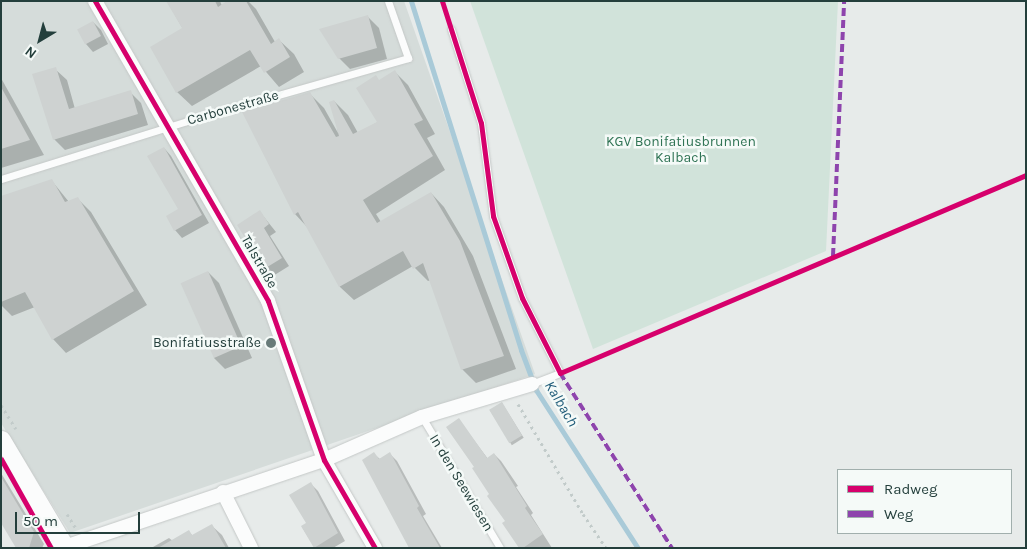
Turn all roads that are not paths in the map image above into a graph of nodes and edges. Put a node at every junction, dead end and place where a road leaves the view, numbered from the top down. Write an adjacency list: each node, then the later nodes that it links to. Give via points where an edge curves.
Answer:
1 (95, 1): 4 (street, Talstraße)
2 (388, 1): 4 (lane, Carbonestraße, via 408,58)
3 (451, 29): 6 (lane, via 481,123 493,216 522,298 560,373)
4 (169, 127): 5 (lane, Carbonestraße); 9 (street, Talstraße, via 268,301)
5 (1, 180)
6 (532, 384): 7 (street)
7 (422, 418): 9 (street); 14 (lane, In den Seewiesen)
8 (1, 440): 11 (street)
9 (324, 460): 10 (street); 13 (street, Talstraße)
10 (223, 492): 11 (street); 12 (street)
11 (64, 547)
12 (251, 548)
13 (375, 548)
14 (500, 548)

